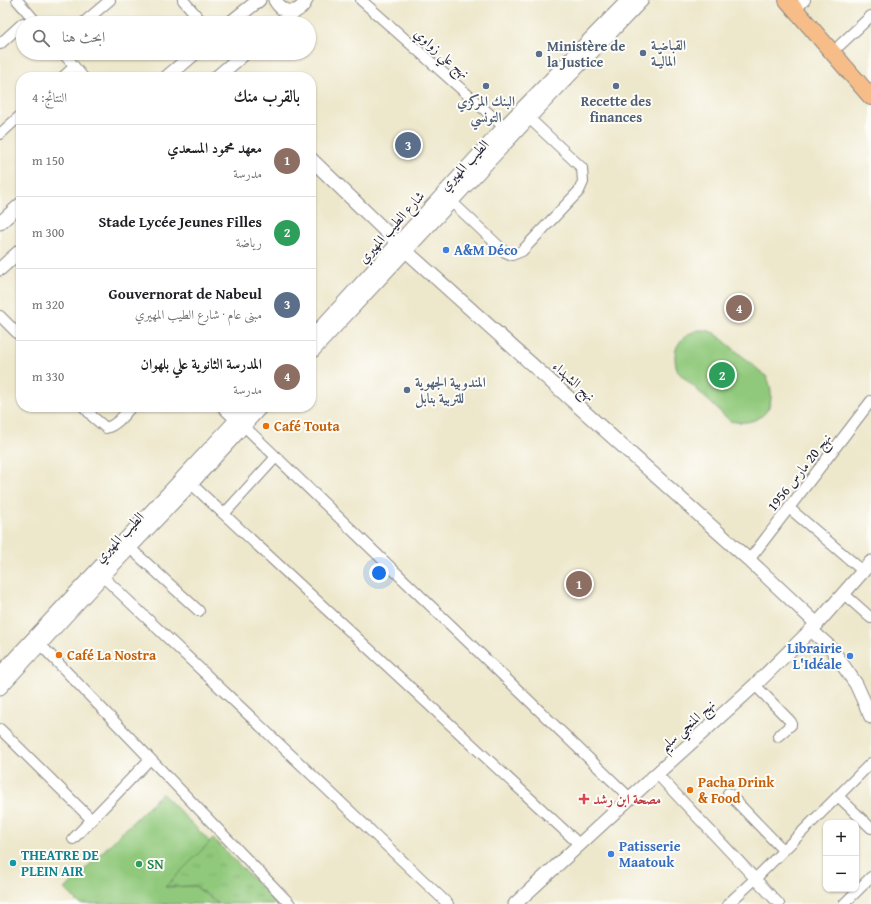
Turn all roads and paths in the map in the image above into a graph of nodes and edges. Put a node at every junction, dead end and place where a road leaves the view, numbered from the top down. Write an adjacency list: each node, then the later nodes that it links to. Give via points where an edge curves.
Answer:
1 (17, 0): 11 (street)
2 (110, 0): 12 (street)
3 (184, 0): 13 (street)
4 (259, 0): 14 (street)
5 (275, 0): 10 (street, via 283,10 289,11)
6 (361, 0): 31 (street, نهج علي زواوي)
7 (628, 0): 31 (street, شارع الطيب المهيري)
8 (642, 0): 29 (street, الطيب المهيري)
9 (798, 2): 19 (main road); 28 (main road)
10 (304, 3): 15 (street)
11 (31, 16)
12 (91, 16)
13 (197, 16)
14 (239, 16)
15 (289, 16)
16 (871, 16): 19 (street)
17 (16, 29): 18 (street)
18 (0, 44)
19 (840, 45): 28 (main road)
20 (68, 60): 23 (street)
21 (187, 60): 26 (street)
22 (238, 60): 27 (street)
23 (74, 67): 24 (street); 25 (street)
24 (68, 72)
25 (78, 72)
26 (173, 72)
27 (225, 72)
28 (870, 89)
29 (529, 118): 34 (street, الطيب المهيري); 34 (street, via 582,168 583,182 579,191 522,251 512,255 505,252)
30 (16, 120): 32 (street)
31 (504, 127): 37 (street, شارع الطيب المهيري)
32 (0, 134)
33 (316, 165): 37 (street, نهج الشهداء)
34 (452, 202): 37 (street, الطيب المهيري)
35 (16, 209): 36 (street)
36 (0, 223)
37 (402, 247): 42 (street, شارع الطيب المهيري); 43 (street, الطيب المهيري); 56 (street, نهج الشهداء)
38 (16, 255): 39 (street)
39 (0, 269)
40 (0, 316): 41 (street)
41 (16, 332)
42 (316, 333)
43 (316, 347)
44 (871, 402): 53 (street, نهج 20 مارس 1956)
45 (88, 412): 46 (street, via 106,428)
46 (126, 412)
47 (229, 412): 50 (street)
48 (245, 412): 50 (street)
49 (254, 412): 50 (street)
50 (240, 422): 51 (street); 52 (street)
51 (276, 457): 54 (street); 75 (street)
52 (188, 481): 54 (street); 55 (street, الطيب المهيري); 58 (street)
53 (789, 508): 56 (street, نهج 20 مارس 1956); 57 (street)
54 (224, 514): 79 (street)
55 (130, 548): 58 (street, الطيب المهيري); 60 (street)
56 (749, 560): 62 (street, نهج الشهداء)
57 (867, 567): 59 (street, نهج المنجي سليم)
58 (99, 573): 63 (street); 85 (street)
59 (844, 594): 61 (street); 62 (street, نهج المنجي سليم)
60 (199, 611)
61 (871, 618)
62 (814, 627): 65 (street, نهج المنجي سليم); 67 (street, نهج الشهداء, via 856,684)
63 (36, 641): 64 (street); 66 (street); 70 (street)
64 (0, 674)
65 (755, 685): 69 (street, via 791,722 791,725); 72 (street, نهج المنجي سليم)
66 (0, 688)
67 (871, 717)
68 (0, 728): 76 (street)
69 (778, 736)
70 (150, 759): 76 (street); 84 (street)
71 (871, 763): 74 (street)
72 (657, 774): 75 (street, نهج المنجي سليم); 82 (street)
73 (728, 793): 80 (street)
74 (838, 796): 77 (street); 80 (street)
75 (630, 798): 79 (street, نهج المنجي سليم)
76 (92, 820): 78 (street)
77 (871, 828)
78 (73, 839)
79 (580, 845): 83 (street, نهج المنجي سليم)
80 (783, 850): 82 (street)
81 (871, 876): 88 (street)
82 (755, 879): 86 (street); 87 (street)
83 (518, 903)
84 (290, 904)
85 (448, 904)
86 (728, 904)
87 (779, 904)
88 (844, 904)

